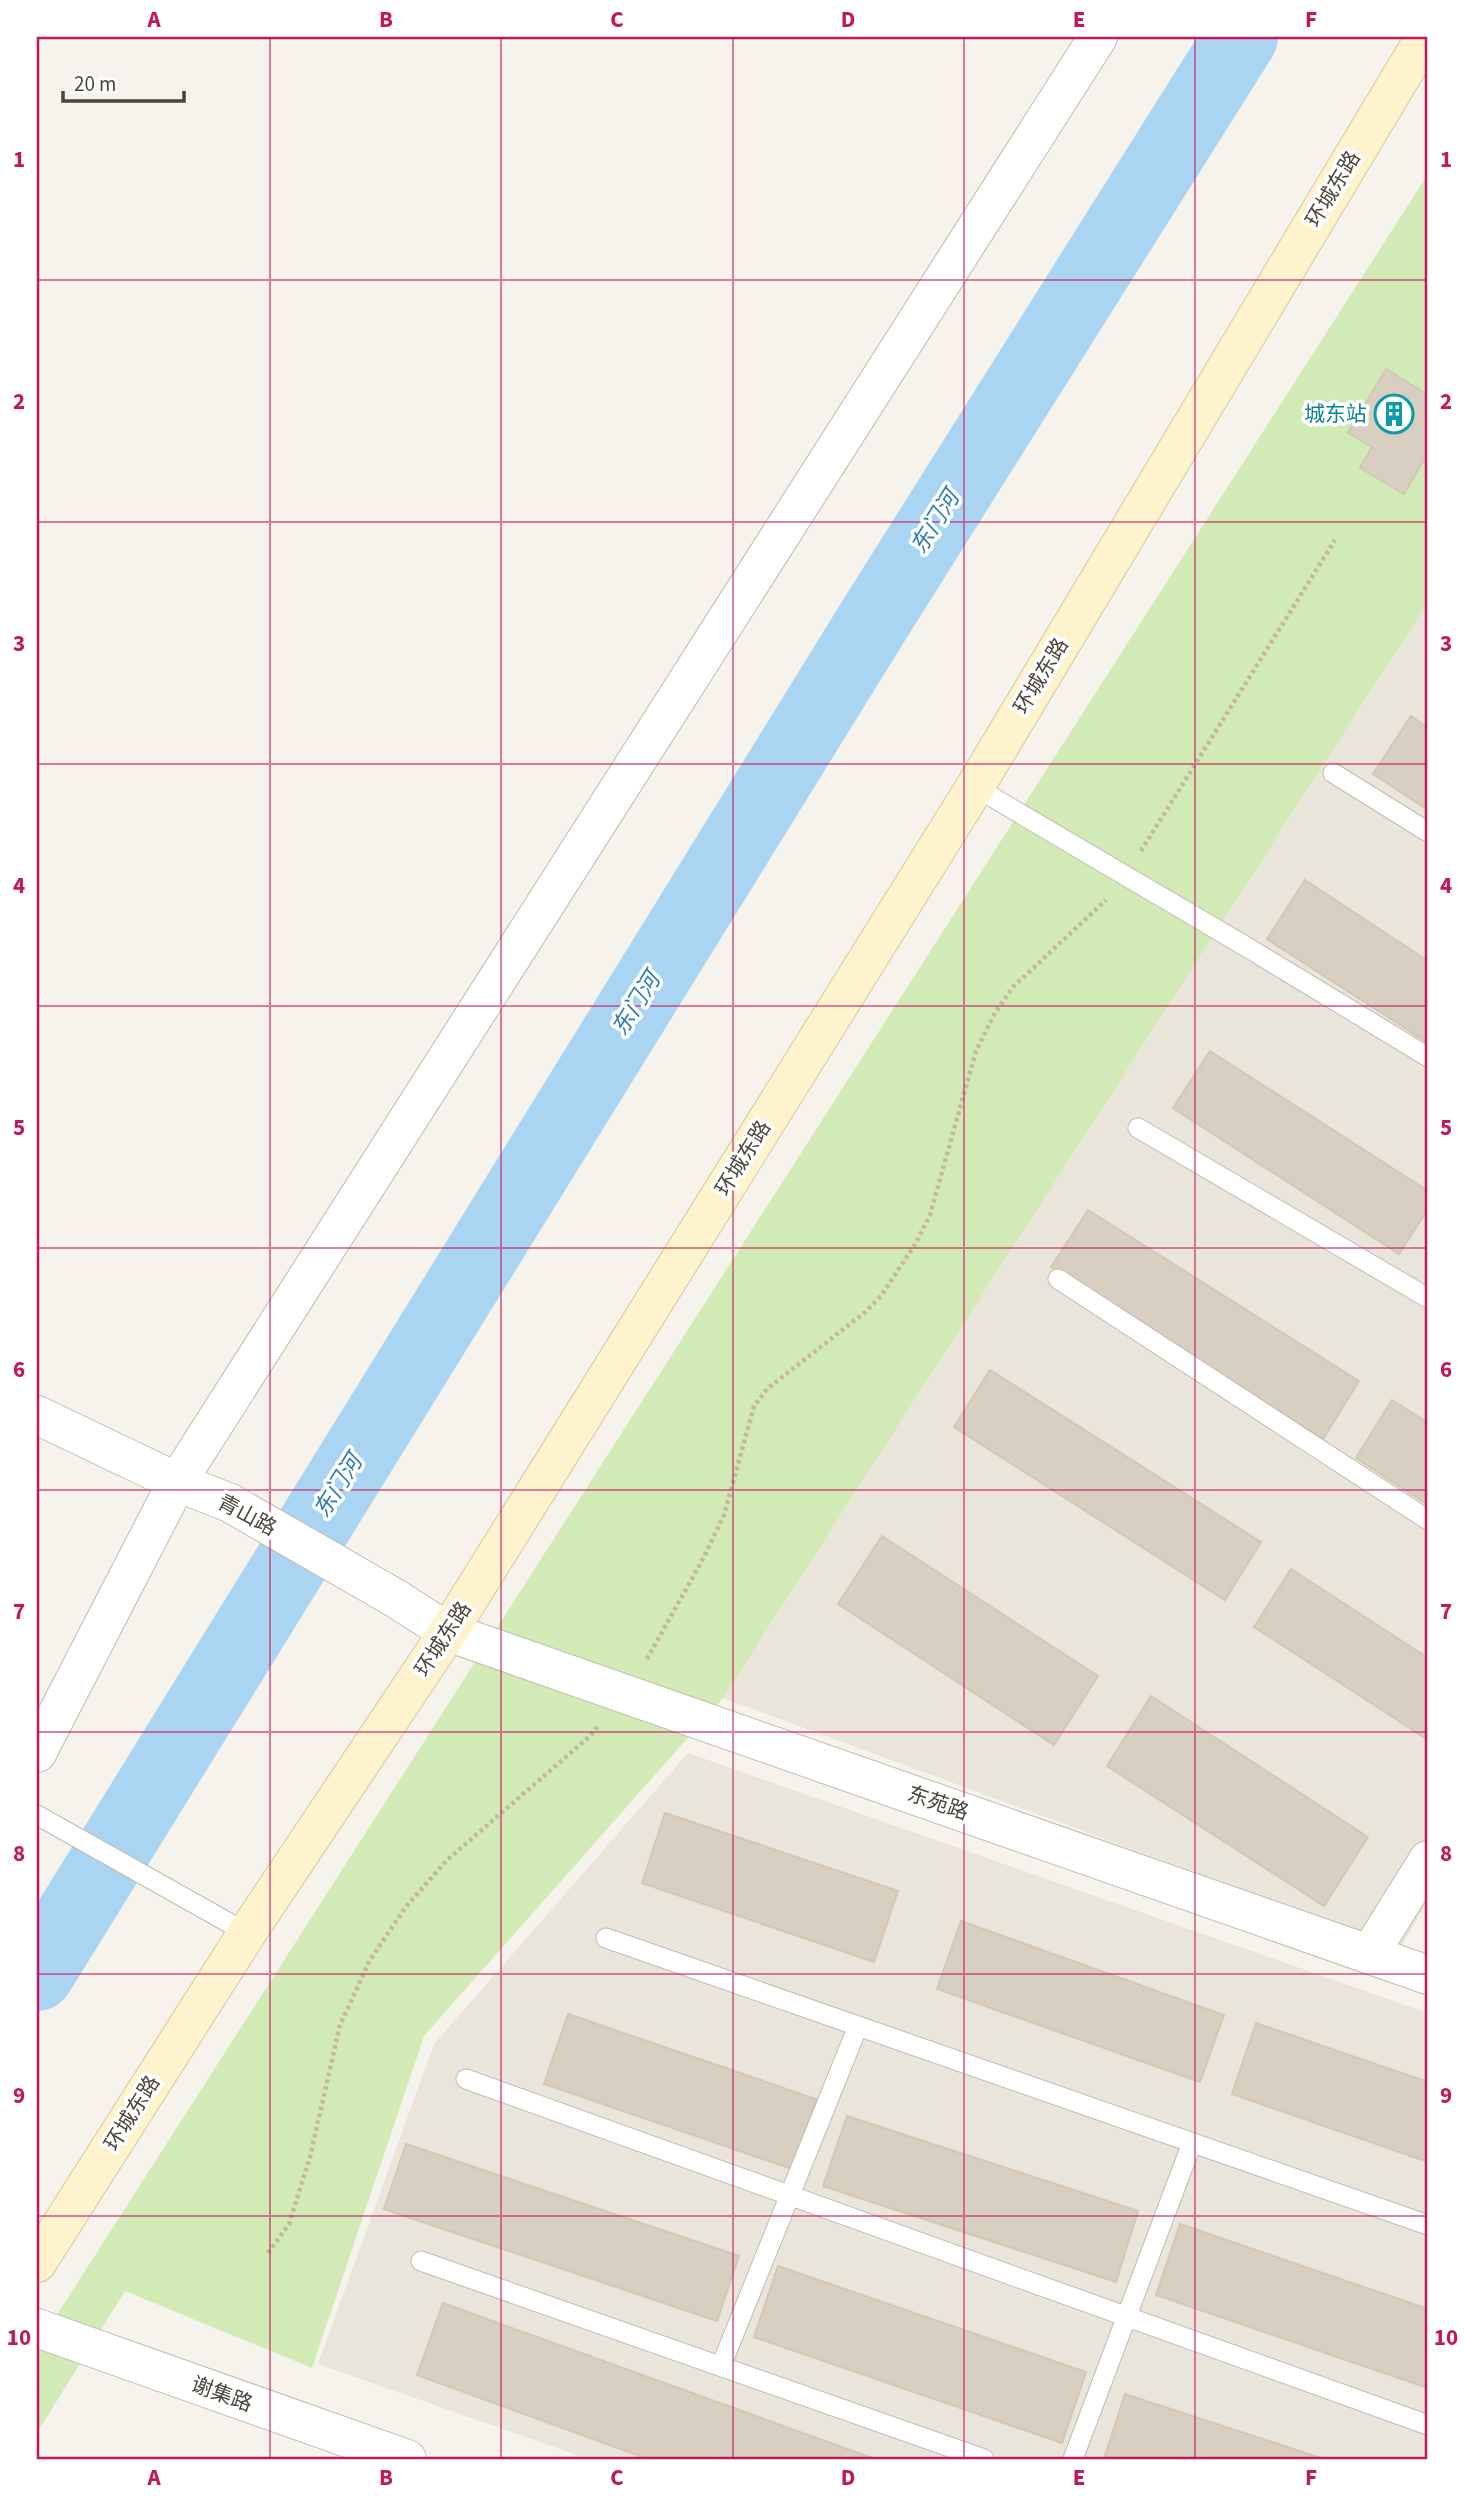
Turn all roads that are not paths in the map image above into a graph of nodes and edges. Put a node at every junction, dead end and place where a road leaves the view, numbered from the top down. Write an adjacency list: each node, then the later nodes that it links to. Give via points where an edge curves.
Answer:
1 (1098, 37): 11 (street)
2 (1425, 37): 4 (main road, 环城东路)
3 (1333, 773): 5 (lane)
4 (975, 787): 6 (lane); 13 (main road, 环城东路)
5 (1428, 832)
6 (1428, 1057)
7 (1138, 1128): 9 (lane)
8 (1058, 1279): 12 (lane)
9 (1428, 1298)
10 (37, 1415): 11 (street, 青山路)
11 (177, 1482): 13 (street, 青山路, via 230,1503); 14 (street)
12 (1428, 1520)
13 (448, 1632): 17 (main road, 环城东路); 19 (street, 东苑路)
14 (37, 1753)
15 (37, 1815): 17 (lane)
16 (1428, 1860): 19 (street)
17 (247, 1933): 27 (main road, 环城东路)
18 (606, 1938): 21 (lane)
19 (1370, 1953): 20 (street, 东苑路)
20 (1428, 1975)
21 (858, 2026): 23 (lane); 24 (lane)
22 (466, 2078): 24 (lane)
23 (1192, 2143): 25 (lane); 28 (lane)
24 (790, 2195): 28 (lane); 30 (lane)
25 (1428, 2225)
26 (421, 2260): 30 (lane)
27 (37, 2263)
28 (1127, 2316): 31 (lane); 34 (lane)
29 (37, 2328): 32 (street, 谢集路)
30 (721, 2367): 33 (lane)
31 (1428, 2425)
32 (407, 2459)
33 (984, 2459)
34 (1073, 2459)

